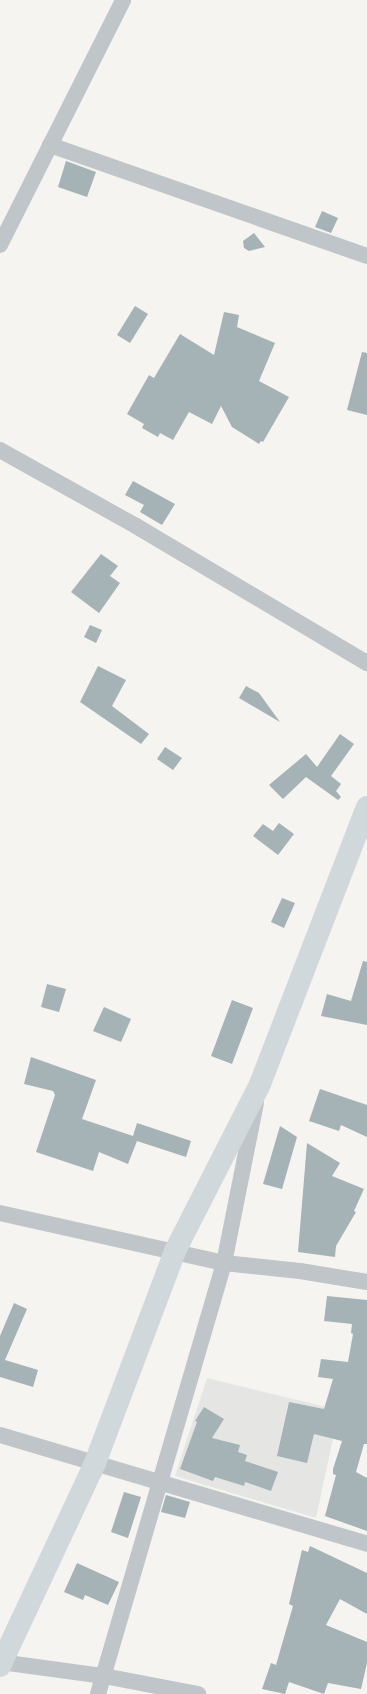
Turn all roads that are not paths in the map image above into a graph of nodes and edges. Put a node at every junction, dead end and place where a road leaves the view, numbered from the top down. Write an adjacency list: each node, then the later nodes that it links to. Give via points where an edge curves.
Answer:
1 (123, 0): 2 (street)
2 (50, 145): 3 (street); 4 (street)
3 (0, 245)
4 (367, 256)
5 (0, 450): 6 (street, via 136,526)
6 (367, 663)
7 (367, 807): 8 (main road)
8 (260, 1084): 10 (main road); 11 (street)
9 (0, 1214): 10 (street)
10 (175, 1251): 11 (street); 14 (main road)
11 (224, 1263): 12 (street, via 300,1271); 15 (street)
12 (367, 1282)
13 (0, 1435): 14 (street)
14 (95, 1463): 15 (street); 17 (main road)
15 (158, 1482): 16 (street); 18 (street)
16 (367, 1544)
17 (1, 1663): 18 (street)
18 (104, 1676): 19 (street); 20 (street)
19 (98, 1694)
20 (198, 1694)

